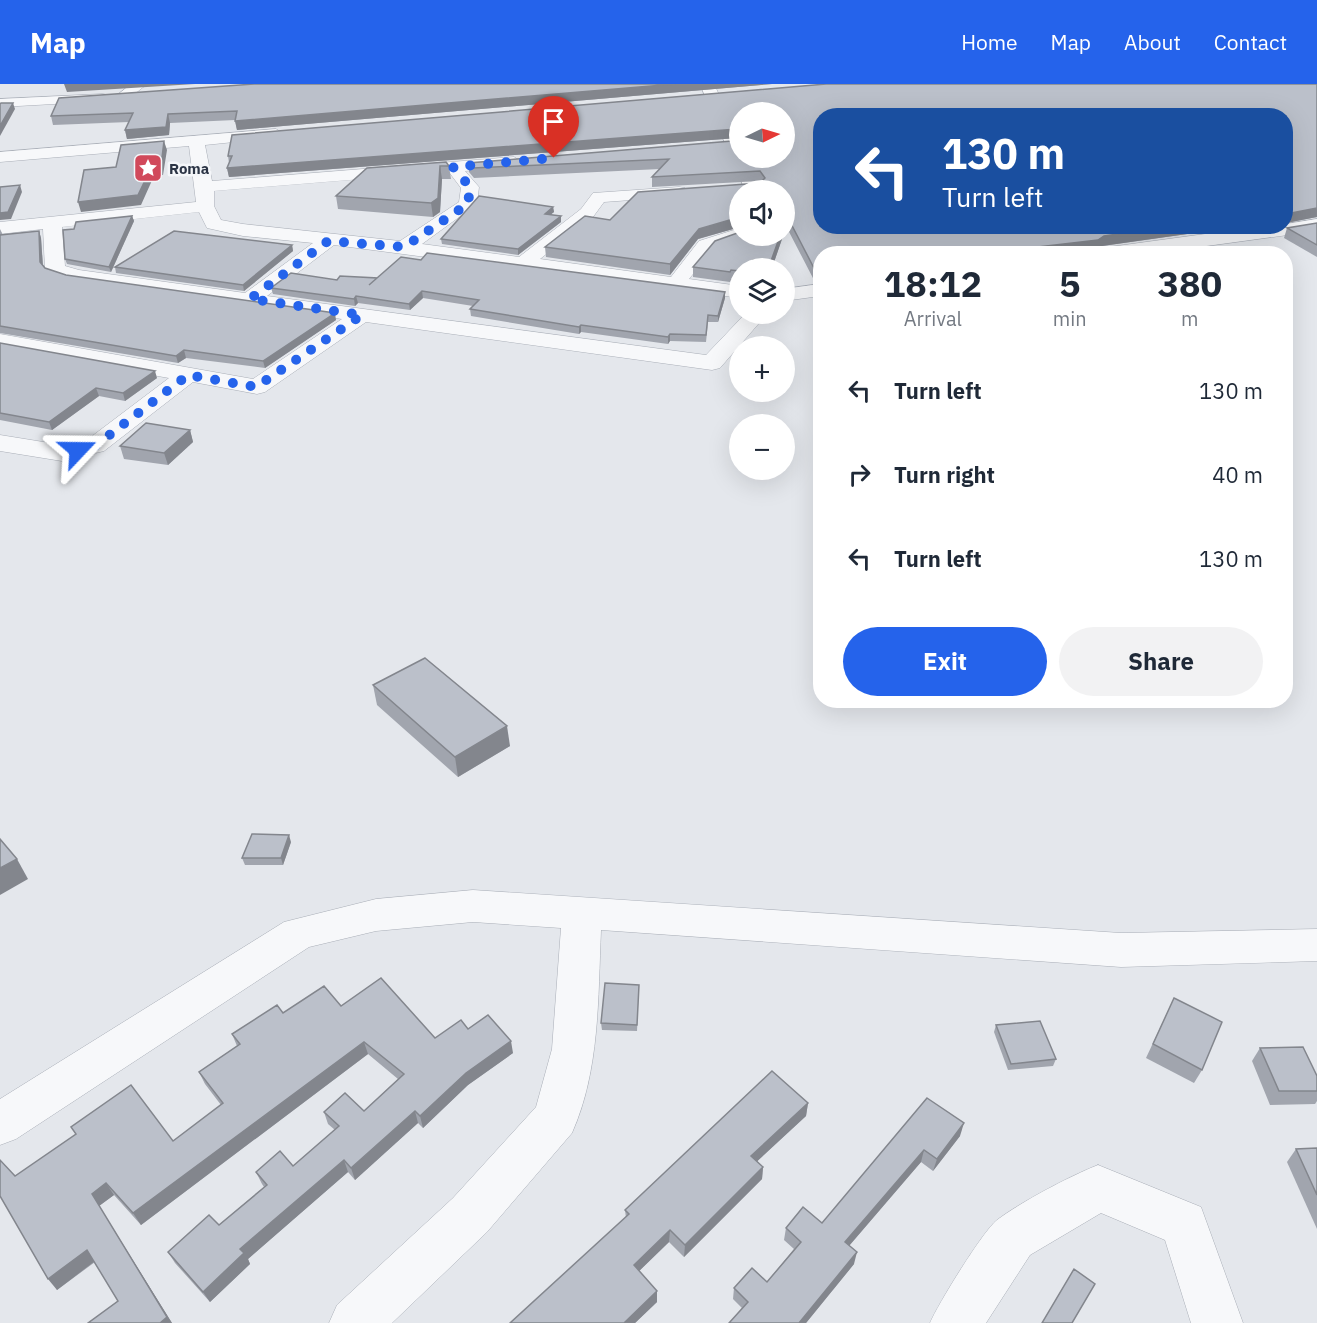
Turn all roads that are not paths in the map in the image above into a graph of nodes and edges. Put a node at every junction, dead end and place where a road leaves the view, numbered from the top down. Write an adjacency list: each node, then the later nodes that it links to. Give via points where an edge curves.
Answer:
1 (140, 84): 4 (street)
2 (157, 94): 4 (street)
3 (734, 94): 5 (street)
4 (122, 97): 6 (street)
5 (707, 97): 12 (street, via 726,144)
6 (0, 103)
7 (0, 142): 8 (street, via 288,131)
8 (197, 144): 9 (street); 14 (street)
9 (0, 157)
10 (530, 160): 11 (street)
11 (453, 167): 14 (street); 23 (street, via 470,187 468,204)
12 (748, 180)
13 (693, 191): 24 (street, via 596,192 587,213)
14 (205, 197): 15 (street); 21 (street, via 214,224)
15 (52, 222): 17 (street); 29 (street, via 55,269 76,276)
16 (1317, 225): 18 (street)
17 (0, 228)
18 (1293, 228)
19 (1250, 234): 22 (street)
20 (729, 237): 25 (street, via 706,245)
21 (328, 241): 23 (street); 29 (street)
22 (1161, 246)
23 (404, 247): 24 (street)
24 (524, 263): 25 (street)
25 (676, 283): 26 (street)
26 (729, 290)
27 (813, 291): 28 (street)
28 (795, 293)
29 (250, 299): 30 (street)
30 (362, 315): 31 (street, via 712,363); 33 (street, via 256,387)
31 (747, 324)
32 (0, 341): 33 (street)
33 (188, 375): 34 (street, via 95,446 62,453)
34 (0, 443)
35 (582, 915): 36 (street, via 1121,950); 37 (street, via 473,906 376,915 298,933); 38 (street, via 574,1049 556,1118 470,1215)
36 (1317, 945)
37 (0, 1124)
38 (356, 1323)
39 (956, 1323): 40 (street, via 1013,1238 1098,1188 1184,1224)
40 (1217, 1323)

